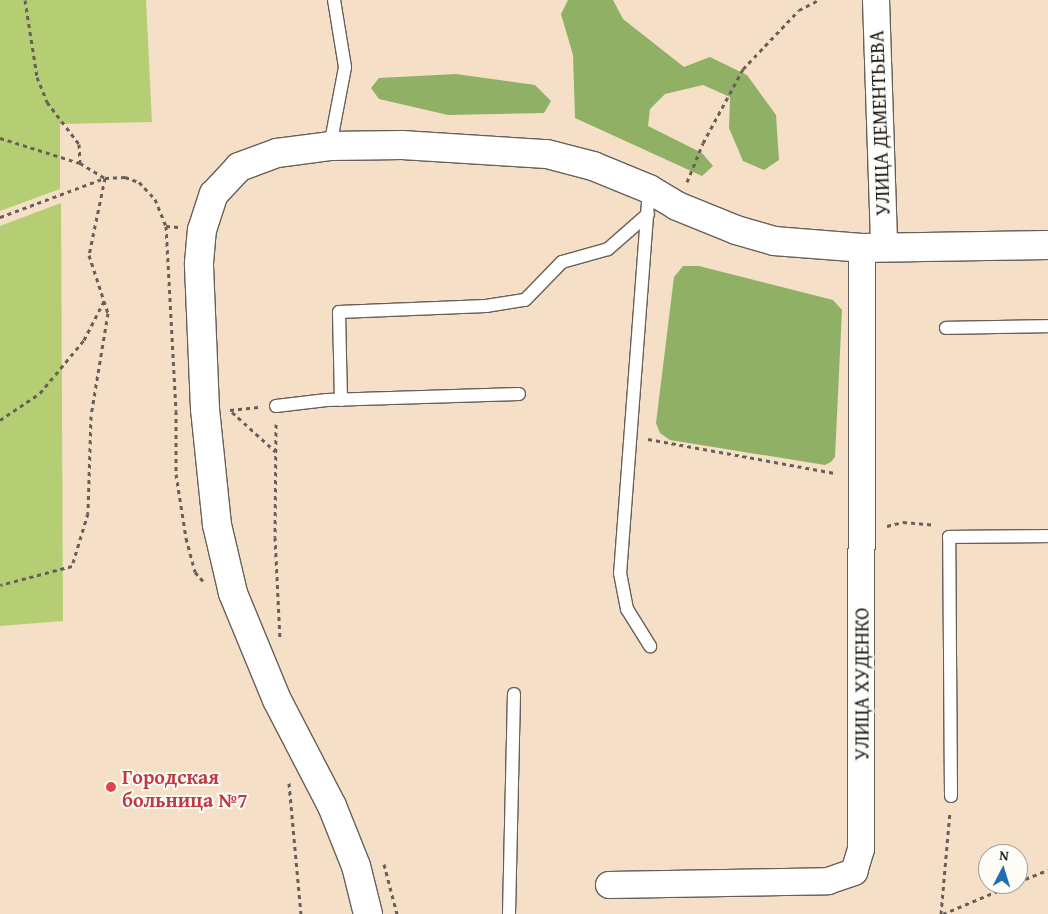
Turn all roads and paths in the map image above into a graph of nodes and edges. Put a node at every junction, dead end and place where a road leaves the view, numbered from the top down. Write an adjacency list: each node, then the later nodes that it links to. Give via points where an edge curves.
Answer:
1 (25, 0): 7 (path, via 37,77 47,102 79,144)
2 (334, 0): 6 (lane, via 345,67)
3 (819, 0): 10 (path, via 799,10 743,70 703,143)
4 (876, 0): 14 (street, УЛИЦА ДЕМЕНТЬЕВА)
5 (0, 138): 7 (path)
6 (330, 146): 9 (main road, via 402,145 547,154 593,166); 12 (main road, via 277,153 239,167 214,194)
7 (80, 163): 8 (path)
8 (104, 178): 11 (path); 12 (path, via 124,177 139,182 155,200 166,226); 15 (path, via 89,255)
9 (649, 202): 10 (main road); 19 (lane, via 608,249 562,262 525,300 486,306 339,312); 23 (lane)
10 (677, 206): 14 (main road, via 736,230 774,241)
11 (0, 217)
12 (202, 230): 39 (main road, via 198,263 205,410 217,525 233,594 277,700 332,806 356,866)
13 (1048, 245): 14 (main road)
14 (873, 247): 25 (street, УЛИЦА ХУДЕНКО)
15 (104, 301): 22 (path, via 84,340 40,393); 29 (path, via 108,313 91,416 88,513 72,566)
16 (1048, 326): 17 (lane)
17 (946, 328)
18 (519, 394): 19 (lane)
19 (341, 400): 20 (lane)
20 (276, 406): 24 (path)
21 (229, 410): 24 (path)
22 (0, 420)
23 (633, 434): 25 (path, via 654,442); 31 (lane, via 620,574 626,609)
24 (276, 453): 30 (path, via 275,537)
25 (862, 477): 27 (street, УЛИЦА ХУДЕНКО)
26 (1048, 536): 28 (lane)
27 (862, 537): 28 (path, via 870,530 903,522 936,525); 37 (street, УЛИЦА ХУДЕНКО, via 861,849 854,872 828,881)
28 (949, 537): 33 (lane)
29 (0, 585)
30 (281, 644)
31 (650, 646)
32 (514, 694): 41 (lane)
33 (951, 796): 42 (path)
34 (382, 862): 40 (path)
35 (1048, 870): 36 (path)
36 (1028, 878)
37 (609, 884)
38 (990, 894): 42 (path)
39 (368, 914)
40 (398, 914)
41 (509, 914)
42 (942, 914)

